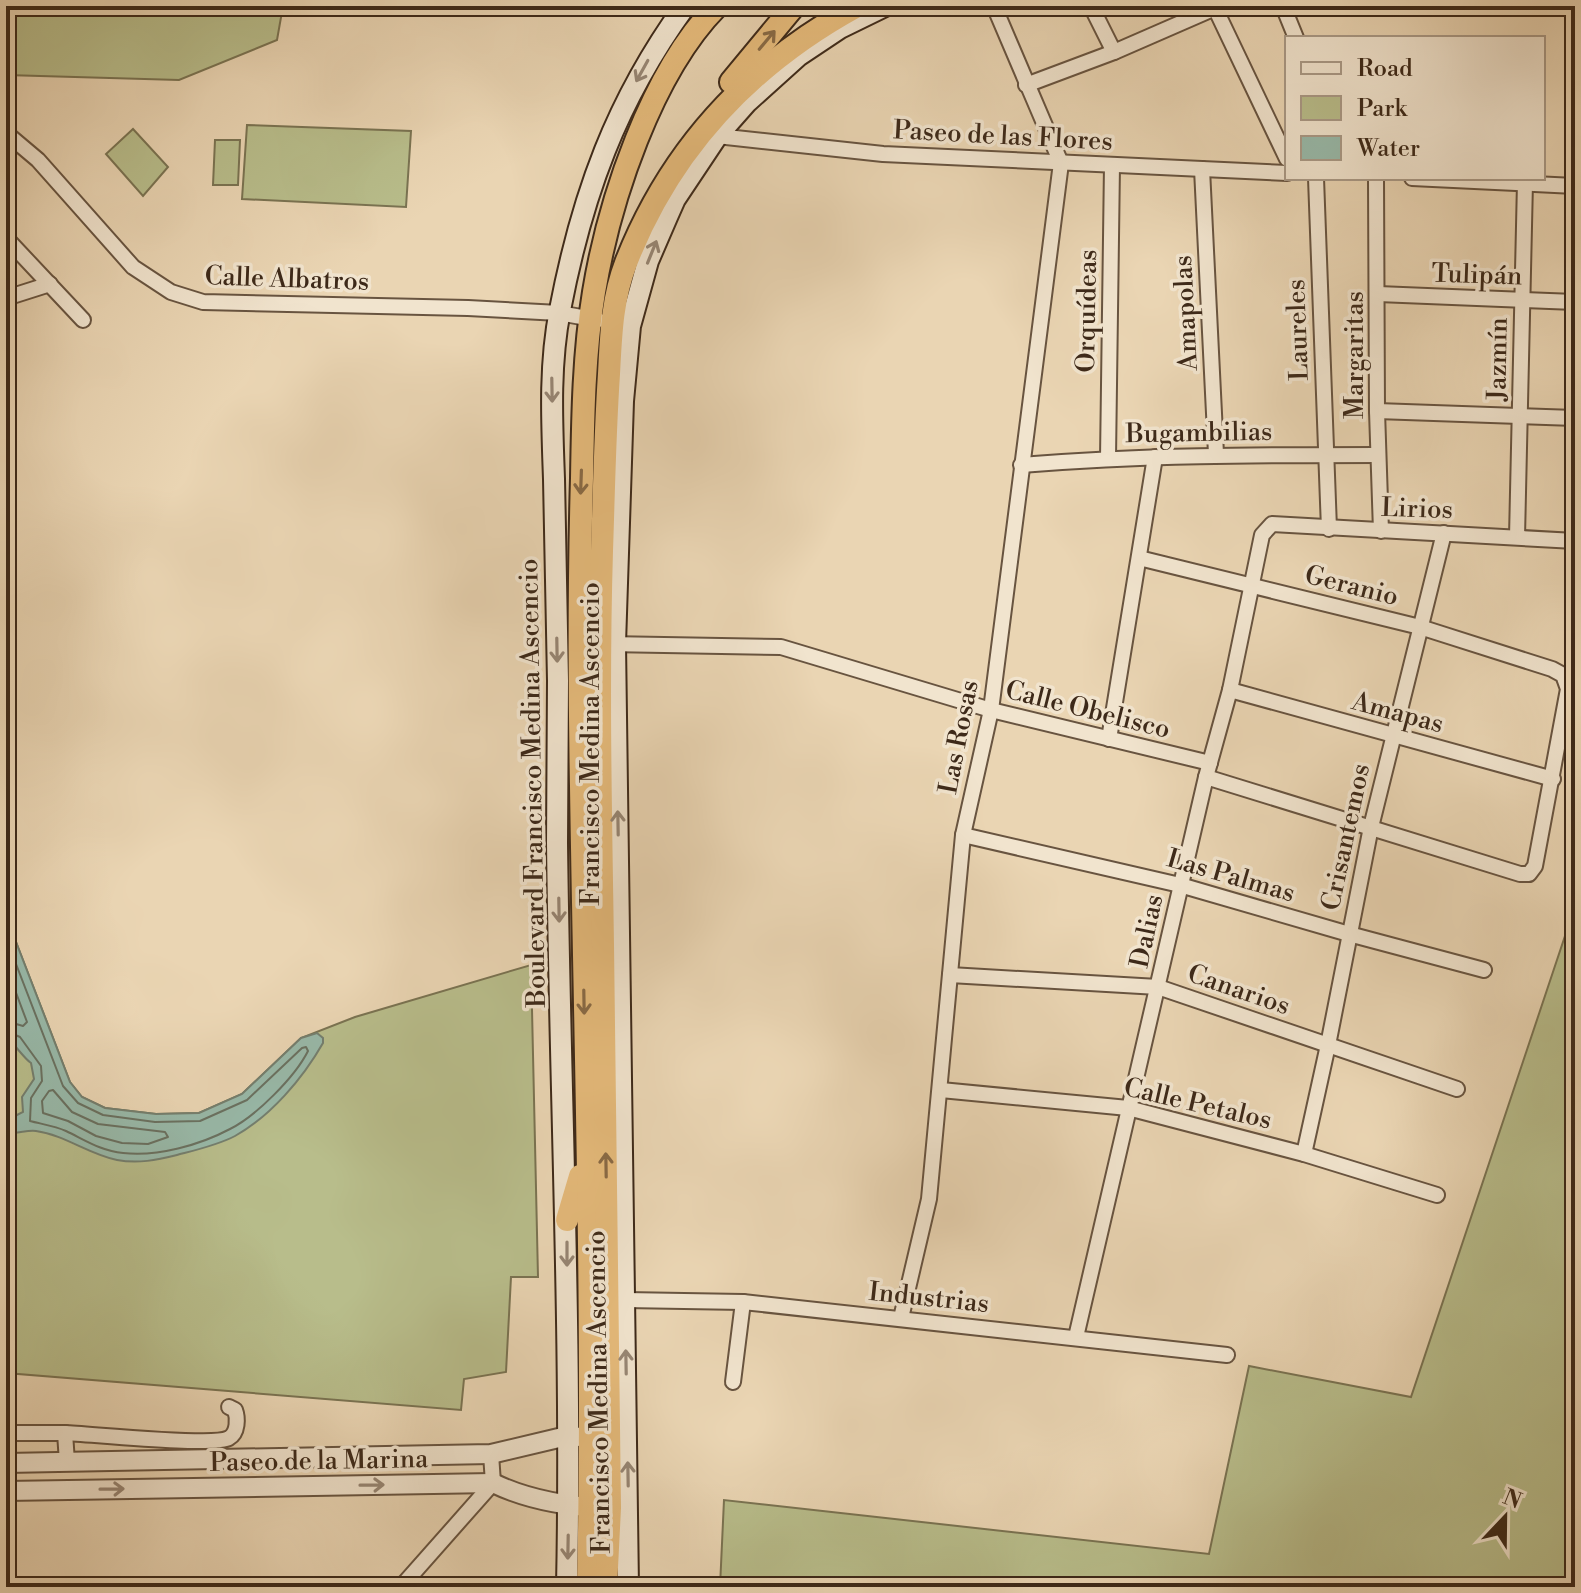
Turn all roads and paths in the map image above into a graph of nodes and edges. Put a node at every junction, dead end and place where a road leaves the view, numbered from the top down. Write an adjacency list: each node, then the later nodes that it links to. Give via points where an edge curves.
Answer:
1 (685, 6): 30 (main road, Boulevard Francisco Medina Ascencio, one-way to 30, via 625,102 595,172)
2 (717, 6): 32 (highway, Francisco Medina Ascencio, via 682,48 616,197 593,294)
3 (794, 6): 12 (highway, one-way to 3, via 727,86)
4 (857, 6): 12 (highway, Francisco Medina Ascencio, via 781,54 741,88)
5 (885, 6): 12 (main road, Francisco Medina Ascencio, via 798,56)
6 (994, 6): 11 (street)
7 (1091, 6): 10 (street)
8 (1283, 6): 9 (street)
9 (1295, 36)
10 (1114, 52): 11 (street); 14 (street, via 1215,8)
11 (1026, 85): 15 (street)
12 (713, 128): 15 (street, Paseo de las Flores, via 883,154); 32 (highway, Francisco Medina Ascencio, one-way to 12, via 625,267 646,217 671,171)
13 (6, 133): 30 (street, Calle Albatros, via 38,160 133,267 171,292 203,302)
14 (1285, 155)
15 (1061, 163): 16 (street, Paseo de las Flores); 41 (street, Las Rosas)
16 (1112, 165): 17 (street, Paseo de las Flores); 40 (street, Orquídeas)
17 (1202, 169): 18 (street, Paseo de las Flores); 36 (street, Amapolas)
18 (1285, 173)
19 (1316, 180): 37 (street, Laureles)
20 (1376, 180): 26 (street, Margaritas)
21 (1468, 180): 22 (street)
22 (1525, 182): 23 (street); 28 (street, Jazmín)
23 (1575, 186)
24 (6, 238): 25 (street)
25 (50, 284): 27 (street); 31 (street)
26 (1378, 294): 28 (street, Tulipán); 33 (street, Margaritas)
27 (6, 298)
28 (1523, 300): 29 (street, Tulipán); 34 (street, Jazmín)
29 (1575, 302)
30 (559, 313): 32 (street, Calle Albatros); 72 (main road, Boulevard Francisco Medina Ascencio, one-way to 72, via 551,375)
31 (83, 320)
32 (611, 322): 51 (main road, Francisco Medina Ascencio, via 623,416); 51 (highway, Francisco Medina Ascencio, via 585,376)
33 (1377, 411): 34 (street); 38 (street, Margaritas)
34 (1520, 415): 35 (street); 46 (street, Jazmín)
35 (1575, 418)
36 (1216, 454): 37 (street, Bugambilias); 39 (street, Bugambilias)
37 (1326, 455): 38 (street, Bugambilias); 42 (street, Laureles)
38 (1378, 455): 43 (street, Margaritas)
39 (1155, 457): 40 (street, Bugambilias); 48 (street)
40 (1108, 458): 41 (street, Bugambilias)
41 (1021, 465): 53 (street, Las Rosas)
42 (1329, 529): 43 (street, Lirios); 45 (street, Lirios, via 1272,524)
43 (1381, 531): 44 (street, Lirios)
44 (1444, 533): 46 (street, Lirios); 50 (street, Crisantemos)
45 (1262, 535): 49 (street, Dalias)
46 (1517, 537): 47 (street, Lirios)
47 (1575, 541)
48 (1139, 558): 49 (street, Geranio); 55 (street)
49 (1253, 585): 50 (street, Geranio); 52 (street, Dalias)
50 (1420, 627): 54 (street, Crisantemos); 57 (street, Geranio, via 1563,675 1568,689)
51 (598, 644): 53 (street, Calle Obelisco, via 781,647); 70 (highway, Francisco Medina Ascencio, one-way to 70); 73 (main road, Francisco Medina Ascencio, one-way to 51); 82 (highway, Francisco Medina Ascencio, one-way to 51)
52 (1230, 690): 54 (street, Amapas); 56 (street, Dalias)
53 (991, 710): 55 (street, Calle Obelisco); 59 (street, Las Rosas)
54 (1391, 736): 57 (street, Amapas); 58 (street, Crisantemos)
55 (1109, 739): 56 (street, Calle Obelisco)
56 (1208, 770): 58 (street, Calle Obelisco); 60 (street, Dalias)
57 (1553, 779): 58 (street, Calle Obelisco, via 1529,874)
58 (1371, 827): 61 (street, Crisantemos)
59 (963, 835): 60 (street, Las Palmas); 63 (street, Las Rosas)
60 (1180, 885): 61 (street, Las Palmas); 64 (street, Dalias)
61 (1349, 934): 62 (street, Las Palmas); 65 (street, Crisantemos)
62 (1484, 970)
63 (950, 975): 64 (street, Canarios); 67 (street, Las Rosas)
64 (1158, 987): 65 (street, Canarios); 68 (street, Dalias)
65 (1328, 1045): 66 (street, Canarios); 69 (street, Crisantemos)
66 (1457, 1089)
67 (941, 1090): 68 (street, Calle Petalos); 75 (street, Las Rosas, via 929,1199)
68 (1128, 1108): 69 (street, Calle Petalos); 76 (street, Dalias)
69 (1304, 1154): 71 (street, Calle Petalos)
70 (587, 1156): 72 (highway); 82 (highway, Francisco Medina Ascencio)
71 (1437, 1195)
72 (567, 1220): 82 (main road, Boulevard Francisco Medina Ascencio, one-way to 82)
73 (625, 1300): 74 (street, Industrias); 82 (main road, Francisco Medina Ascencio, one-way to 73)
74 (743, 1302): 75 (street, Industrias); 78 (street)
75 (901, 1318): 76 (street, Industrias)
76 (1076, 1337): 77 (street, Industrias)
77 (1227, 1355)
78 (733, 1382)
79 (229, 1407): 81 (street, via 235,1410 237,1423 227,1440)
80 (6, 1433): 81 (street)
81 (65, 1433): 84 (street)
82 (598, 1438): 83 (street, Paseo de la Marina); 90 (highway, Francisco Medina Ascencio); 90 (main road, Francisco Medina Ascencio, one-way to 82)
83 (491, 1454): 84 (street, Paseo de la Marina); 86 (street)
84 (65, 1462): 85 (street, Paseo de la Marina); 87 (street); 88 (street)
85 (6, 1463)
86 (493, 1483): 88 (street, Paseo de la Marina, one-way to 86); 90 (street, Paseo de la Marina, via 518,1495); 91 (street)
87 (51, 1490): 88 (street, Paseo de la Marina); 89 (street, Paseo de la Marina)
88 (80, 1490)
89 (6, 1491)
90 (599, 1507): 92 (main road, one-way to 92); 93 (highway, Francisco Medina Ascencio); 94 (highway, Francisco Medina Ascencio); 95 (main road, Francisco Medina Ascencio)
91 (401, 1587)
92 (567, 1587)
93 (588, 1587)
94 (606, 1587)
95 (628, 1587)

